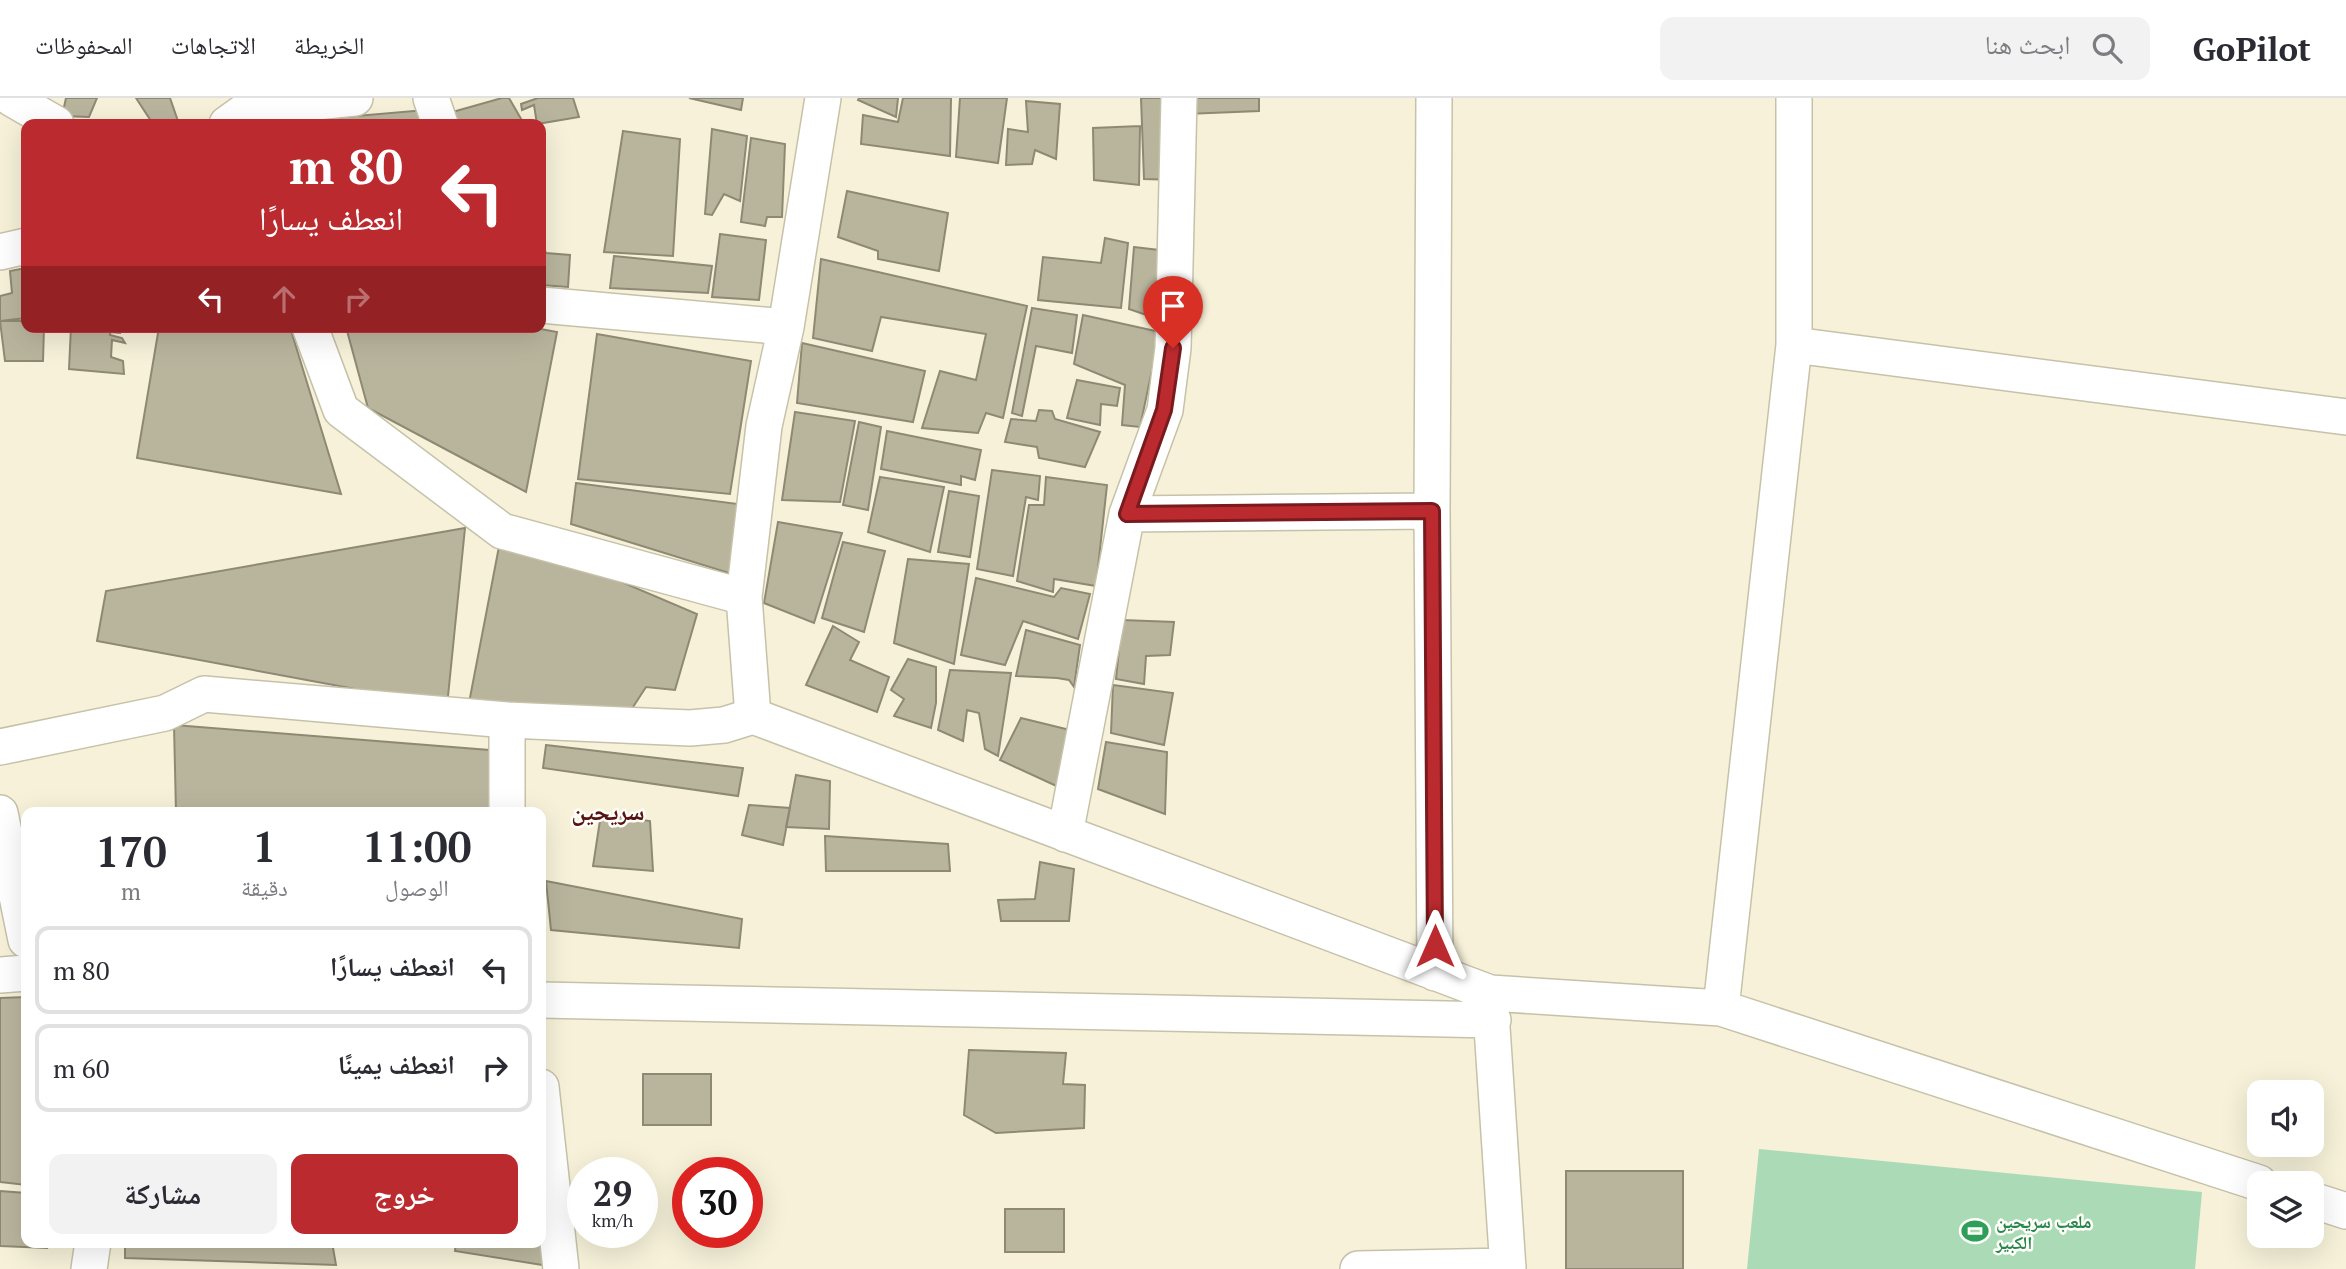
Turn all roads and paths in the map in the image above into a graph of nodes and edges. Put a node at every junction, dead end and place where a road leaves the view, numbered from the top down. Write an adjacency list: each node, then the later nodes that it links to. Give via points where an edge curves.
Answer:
1 (11, 98): 8 (street)
2 (355, 98): 9 (street, via 248,109)
3 (431, 98): 10 (street)
4 (823, 98): 14 (street)
5 (1179, 98): 19 (street, via 1173,348 1164,410)
6 (1434, 98): 18 (street)
7 (1794, 98): 16 (street)
8 (47, 119)
9 (234, 119)
10 (438, 119)
11 (21, 247): 12 (street)
12 (0, 252)
13 (546, 305): 14 (street)
14 (786, 327): 20 (street, via 764,426)
15 (312, 333): 20 (street, via 341,410 502,531)
16 (1794, 345): 17 (street); 33 (street)
17 (2346, 417)
18 (1432, 511): 19 (street); 29 (street)
19 (1127, 514): 26 (street)
20 (744, 597): 21 (street)
21 (753, 716): 22 (street, via 690,728); 26 (street)
22 (507, 720): 23 (street, via 204,694 165,713); 24 (street)
23 (0, 747)
24 (507, 807)
25 (0, 813): 27 (street)
26 (1065, 834): 29 (street)
27 (21, 916)
28 (21, 973): 30 (street)
29 (1435, 973): 32 (street)
30 (0, 975)
31 (546, 1000): 32 (street)
32 (1491, 1007): 33 (street); 39 (street)
33 (1721, 1008): 35 (street)
34 (546, 1132): 41 (street)
35 (2247, 1179)
36 (2324, 1204): 37 (street)
37 (2346, 1211)
38 (92, 1248): 40 (street)
39 (1508, 1268): 42 (street)
40 (89, 1269)
41 (561, 1269)
42 (1357, 1269)

